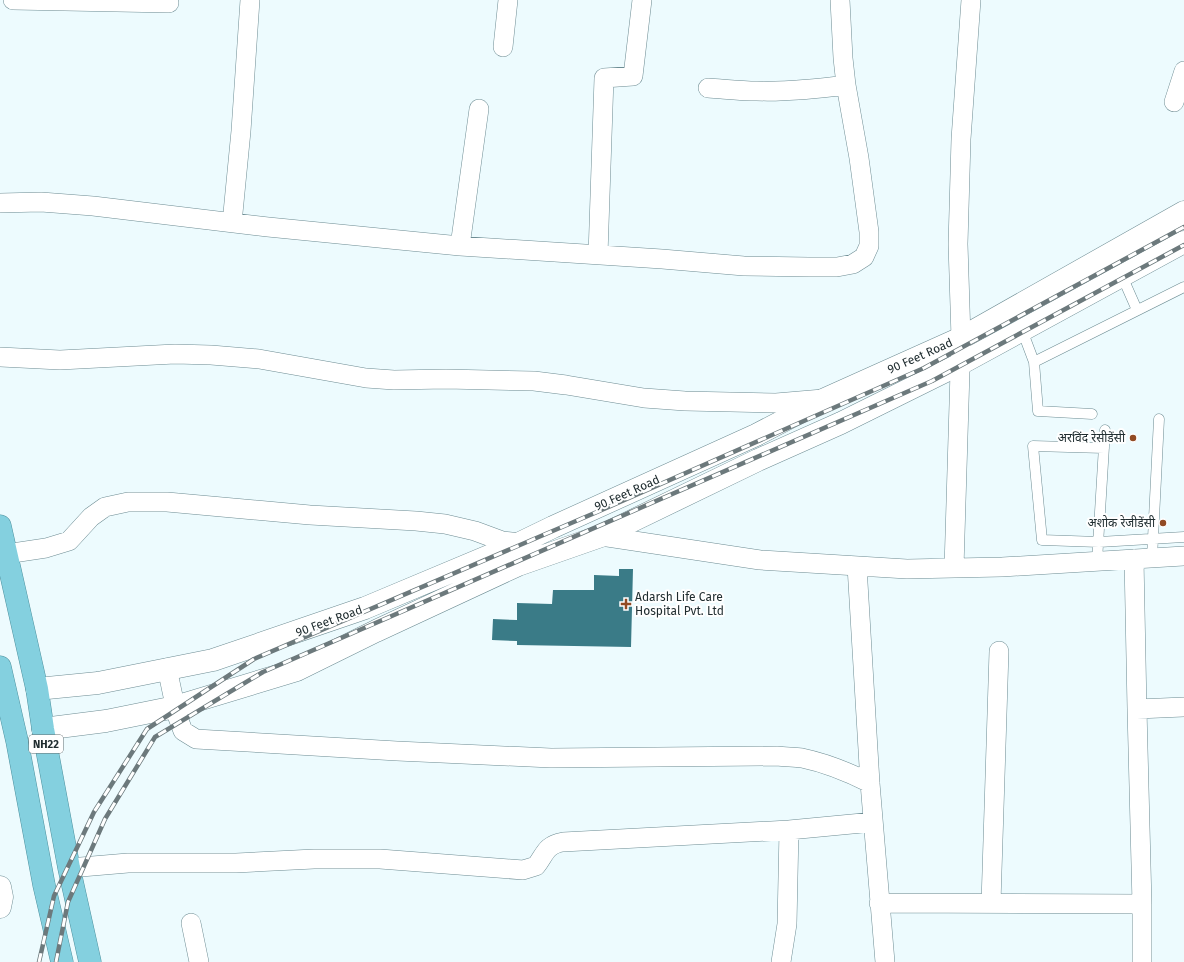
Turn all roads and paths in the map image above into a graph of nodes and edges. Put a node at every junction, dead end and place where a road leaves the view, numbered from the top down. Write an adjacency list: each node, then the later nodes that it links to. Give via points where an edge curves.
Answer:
1 (13, 0): 7 (street)
2 (250, 0): 16 (street)
3 (508, 0): 8 (street)
4 (642, 0): 19 (street, via 633,76 604,78)
5 (840, 0): 10 (street)
6 (971, 0): 24 (street, via 961,139 958,244)
7 (169, 3)
8 (503, 48)
9 (1184, 71): 12 (street)
10 (846, 85): 11 (street, via 781,92); 19 (street, via 859,158 868,232 869,246 864,257 853,264 809,267 744,266)
11 (708, 88)
12 (1174, 102)
13 (479, 109): 18 (street)
14 (0, 203): 16 (street, via 41,202 93,206)
15 (1184, 212): 24 (main road, 90 Feet Road)
16 (232, 223): 18 (street)
17 (1184, 242): 20 (main road, 90 Feet Road)
18 (460, 246): 19 (street)
19 (598, 255)
20 (1122, 276): 22 (lane); 23 (main road, 90 Feet Road)
21 (1184, 287): 22 (lane)
22 (1137, 310): 26 (lane)
23 (1022, 330): 26 (lane); 27 (main road, 90 Feet Road)
24 (961, 338): 27 (street); 28 (main road, 90 Feet Road)
25 (0, 357): 28 (street, via 90,359 175,354 210,355 259,359 366,378 534,381 644,398 776,403)
26 (1034, 362): 29 (lane, via 1038,412)
27 (960, 364): 34 (main road, 90 Feet Road, via 841,424 758,460); 44 (street)
28 (825, 399): 38 (main road, 90 Feet Road, via 756,435)
29 (1092, 414)
30 (1159, 419): 36 (lane)
31 (1105, 430): 32 (lane)
32 (1104, 448): 37 (lane); 37 (lane, via 1033,446 1042,540)
33 (0, 526): 39 (highway, NH22)
34 (601, 536): 43 (street, via 760,560); 49 (main road, 90 Feet Road, via 518,565 376,630 297,670)
35 (1184, 536): 36 (lane)
36 (1153, 539): 37 (lane); 41 (lane)
37 (1099, 542): 42 (lane)
38 (520, 543): 39 (street, via 502,541 445,524 167,502 128,502 105,507 91,516 69,541 46,548); 47 (main road, 90 Feet Road, via 365,608 320,624 214,660)
39 (6, 554): 48 (highway, NH22)
40 (1184, 556): 41 (street)
41 (1143, 558): 42 (street); 51 (street)
42 (1098, 561): 44 (street)
43 (857, 566): 44 (street); 53 (street)
44 (954, 568)
45 (999, 651): 59 (street)
46 (0, 668): 63 (highway, NH22)
47 (167, 668): 48 (main road, 90 Feet Road, via 98,683); 49 (street)
48 (37, 689): 52 (highway, NH22)
49 (174, 707): 52 (main road, 90 Feet Road, via 106,721); 53 (street, via 184,731 196,739 551,758 783,756 801,758 842,770)
50 (1184, 707): 51 (street)
51 (1137, 709): 60 (street)
52 (43, 728): 56 (highway, NH22)
53 (870, 783): 54 (street)
54 (873, 822): 55 (street); 58 (street)
55 (789, 830): 56 (street, via 562,842 547,849 536,866 523,870 380,859 236,863 128,862); 66 (street, via 787,924)
56 (69, 868): 64 (highway, NH22)
57 (0, 887): 61 (main road)
58 (879, 903): 59 (street); 67 (street)
59 (991, 903): 60 (street)
60 (1142, 904): 68 (street)
61 (0, 907)
62 (191, 923): 65 (street)
63 (62, 962)
64 (90, 962)
65 (199, 962)
66 (781, 962)
67 (885, 962)
68 (1142, 962)

